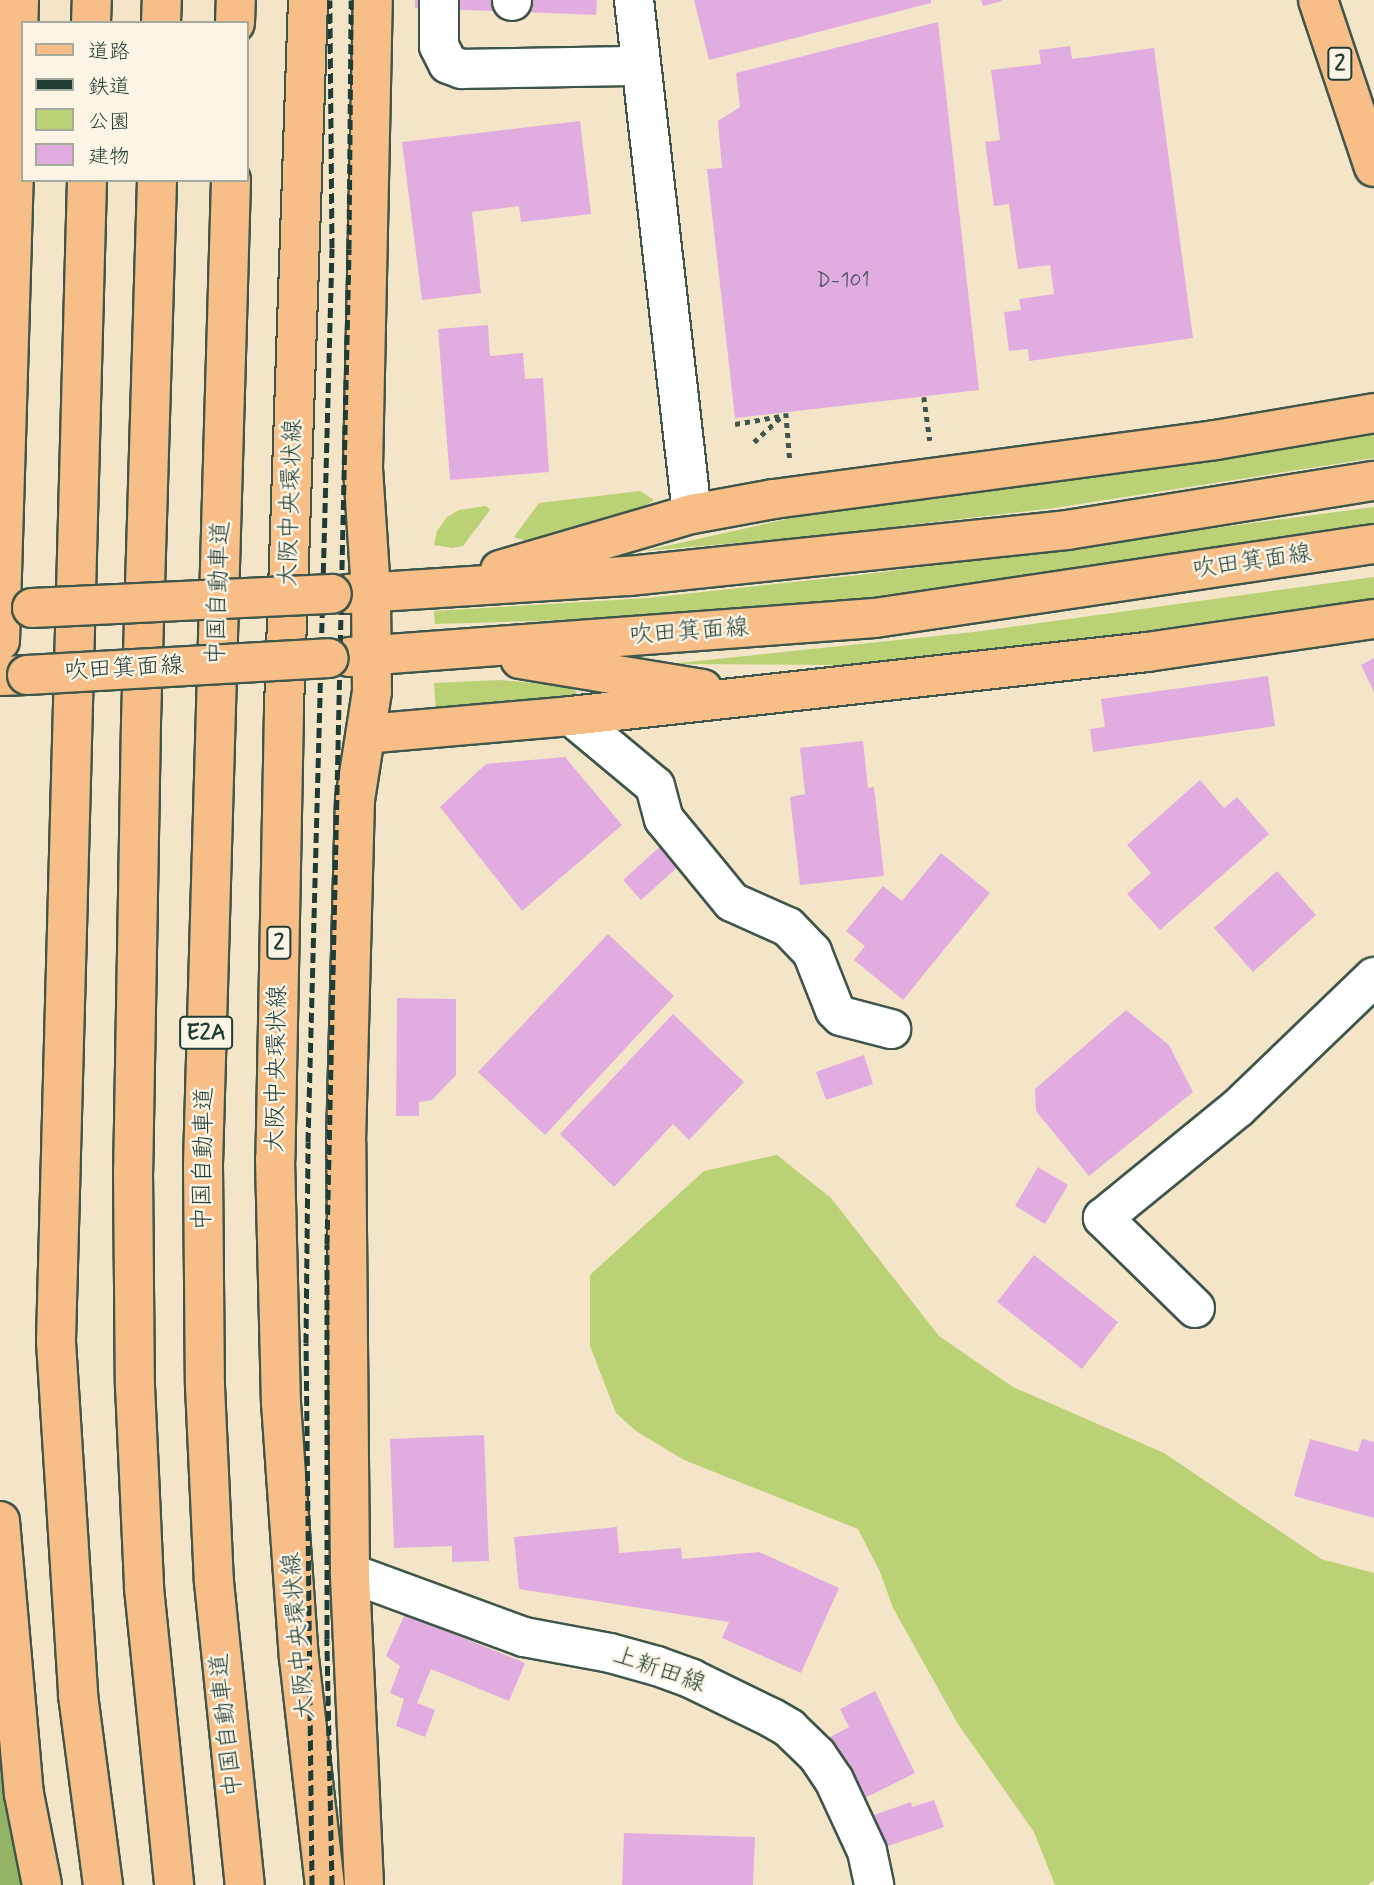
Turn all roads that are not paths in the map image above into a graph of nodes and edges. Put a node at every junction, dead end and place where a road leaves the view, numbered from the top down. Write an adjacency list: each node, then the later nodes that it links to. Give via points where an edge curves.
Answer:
1 (19, 0): 24 (main road)
2 (92, 0): 10 (main road)
3 (162, 0): 11 (main road)
4 (236, 0): 12 (main road)
5 (308, 0): 41 (main road, 大阪中央環状線 / 2, via 275,1159 282,1416 299,1658)
6 (373, 0): 23 (main road, via 363,468)
7 (439, 0): 13 (street, via 439,46 448,64 462,69)
8 (634, 0): 13 (street)
9 (1318, 0): 14 (main road, 2)
10 (91, 21)
11 (162, 21)
12 (235, 21)
13 (641, 66): 20 (street)
14 (1374, 167)
15 (87, 182): 38 (main road, via 56,1342 78,1695)
16 (157, 182): 39 (main road, via 140,749 134,1359 144,1588)
17 (231, 182): 40 (main road, 中国自動車道 / E2A, via 203,1180 205,1386 214,1581)
18 (1374, 413): 20 (main road, via 1215,440 825,490)
19 (1374, 481): 22 (main road, via 1067,530 629,576)
20 (692, 514): 22 (main road)
21 (1374, 544): 26 (main road, 吹田箕面線, via 875,618)
22 (445, 589): 23 (main road)
23 (371, 592): 24 (main road, bridge); 27 (main road)
24 (8, 617)
25 (1374, 618): 29 (main road, via 1147,652)
26 (459, 649): 27 (main road, 吹田箕面線); 29 (main road)
27 (373, 656): 28 (main road, 吹田箕面線, bridge); 31 (main road)
28 (13, 675)
29 (750, 697): 30 (main road)
30 (571, 716): 31 (main road); 33 (street, via 654,786 664,819 732,902 788,927 811,952 841,1016)
31 (366, 734): 36 (main road, via 355,800 346,1142)
32 (1374, 977): 34 (street, via 1238,1108 1103,1218)
33 (891, 1029)
34 (1195, 1308)
35 (0, 1521): 37 (main road, via 24,1794)
36 (350, 1573): 42 (main road); 43 (street, 上新田線, via 524,1637 637,1660 692,1679 789,1728 817,1755 834,1780 867,1851)
37 (42, 1885)
38 (103, 1885)
39 (174, 1885)
40 (245, 1885)
41 (325, 1885)
42 (364, 1885)
43 (874, 1885)

